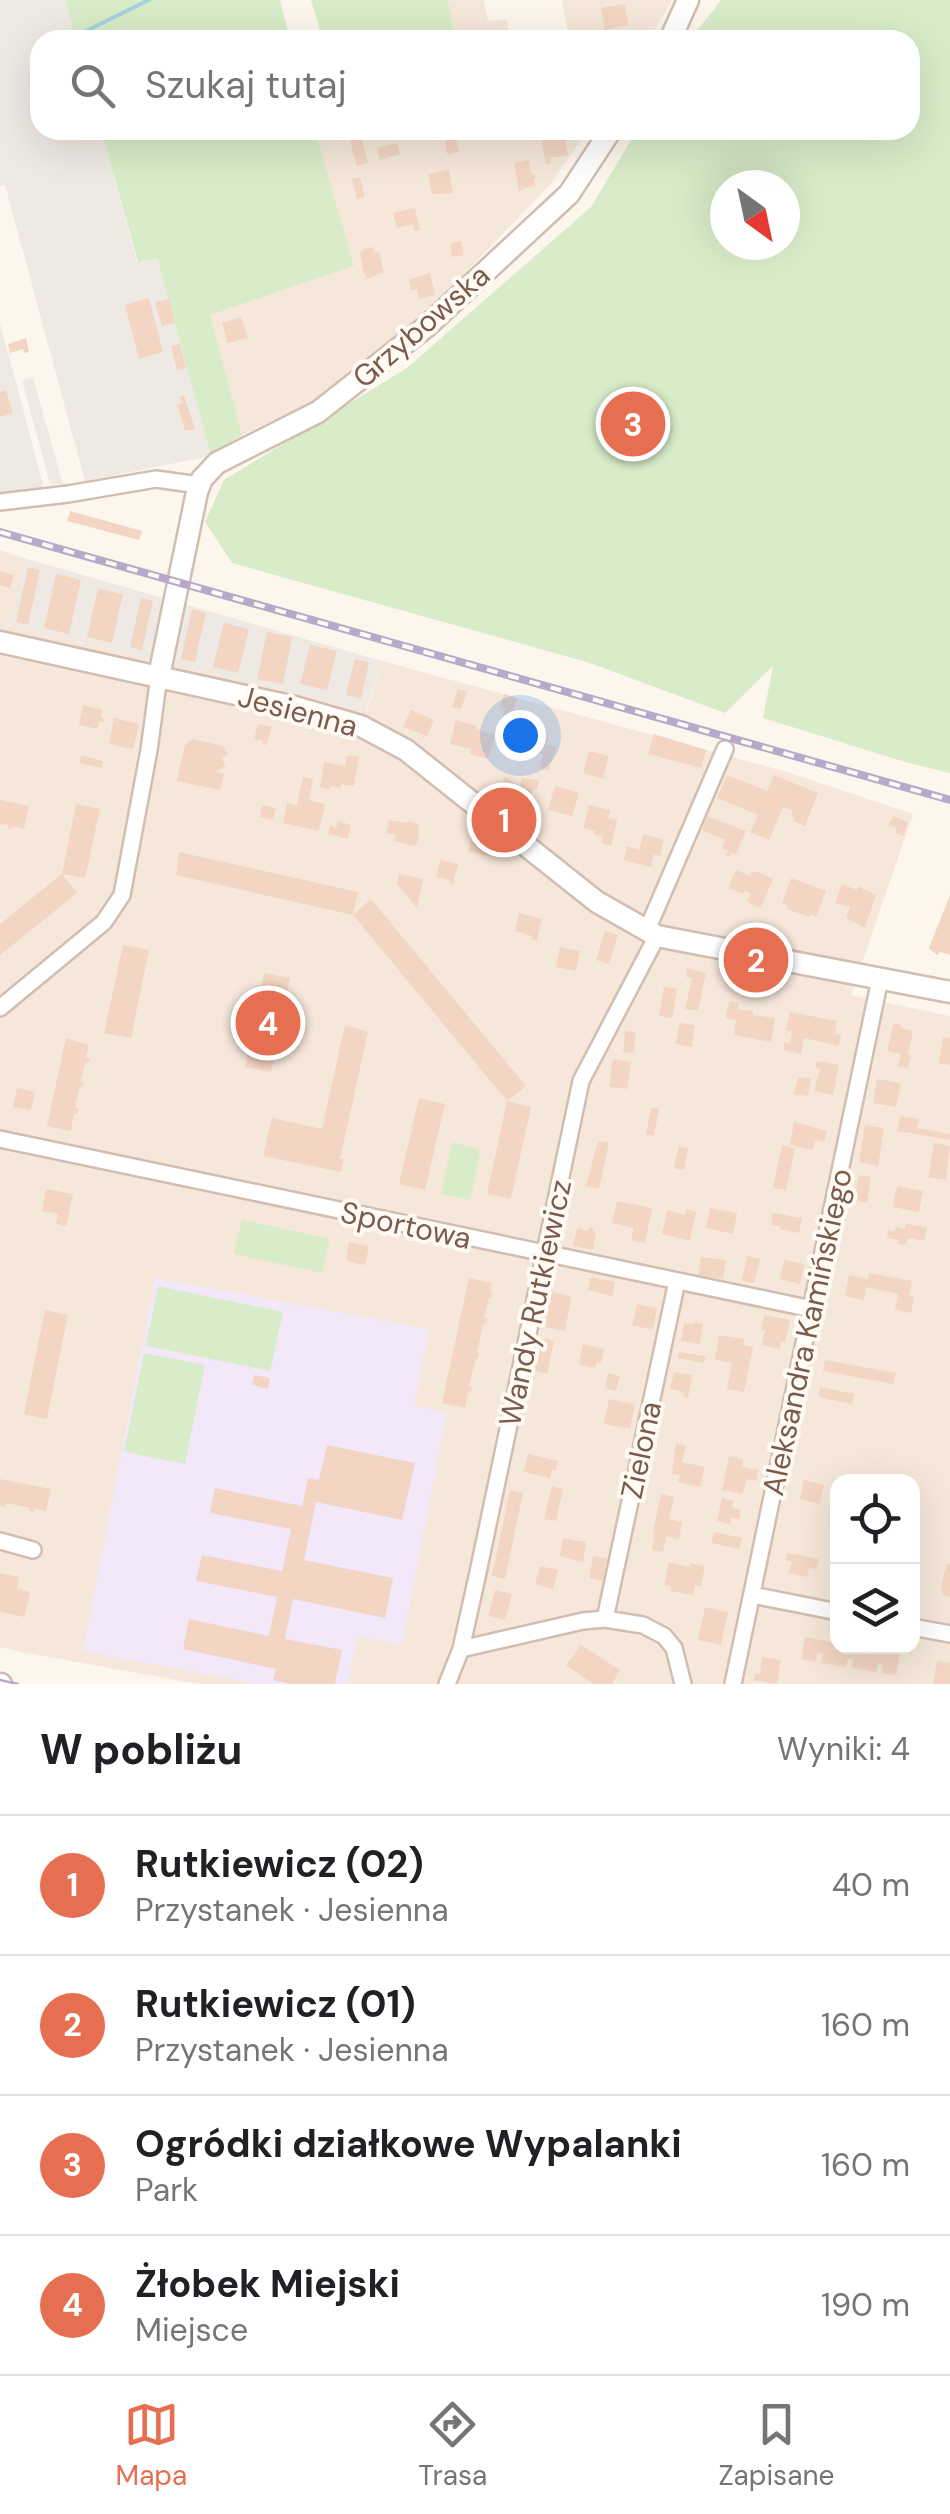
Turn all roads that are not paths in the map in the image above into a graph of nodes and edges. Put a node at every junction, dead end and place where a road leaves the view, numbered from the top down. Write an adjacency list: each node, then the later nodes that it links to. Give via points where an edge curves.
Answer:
1 (688, 0): 2 (street)
2 (674, 30)
3 (604, 140): 4 (street, Grzybowska, via 568,194 428,326 318,412 217,463)
4 (200, 485): 5 (street, via 156,479); 7 (street)
5 (0, 502)
6 (0, 642): 7 (street, Jesienna)
7 (160, 676): 9 (street, Jesienna, via 361,726 406,750 597,902); 12 (street, via 122,895 104,922)
8 (724, 750): 9 (street, Wandy Rutkiewicz)
9 (652, 933): 10 (street, Jesienna); 14 (street, Wandy Rutkiewicz, via 581,1082)
10 (880, 979): 11 (street, Jesienna); 16 (street, Aleksandra Kamińskiego)
11 (950, 992)
12 (0, 1008)
13 (0, 1139): 14 (street, Sportowa)
14 (546, 1254): 15 (street, Sportowa); 24 (street, Wandy Rutkiewicz)
15 (677, 1282): 16 (street, Sportowa); 21 (street, Zielona)
16 (812, 1309): 19 (street, Aleksandra Kamińskiego)
17 (0, 1540): 18 (street)
18 (32, 1550)
19 (752, 1596): 20 (street); 27 (street, Aleksandra Kamińskiego)
20 (830, 1611)
21 (605, 1618): 24 (street); 26 (street, via 664,1636)
22 (920, 1628): 23 (street)
23 (950, 1634)
24 (461, 1649): 25 (street, Wandy Rutkiewicz)
25 (447, 1684)
26 (683, 1684)
27 (733, 1684)

